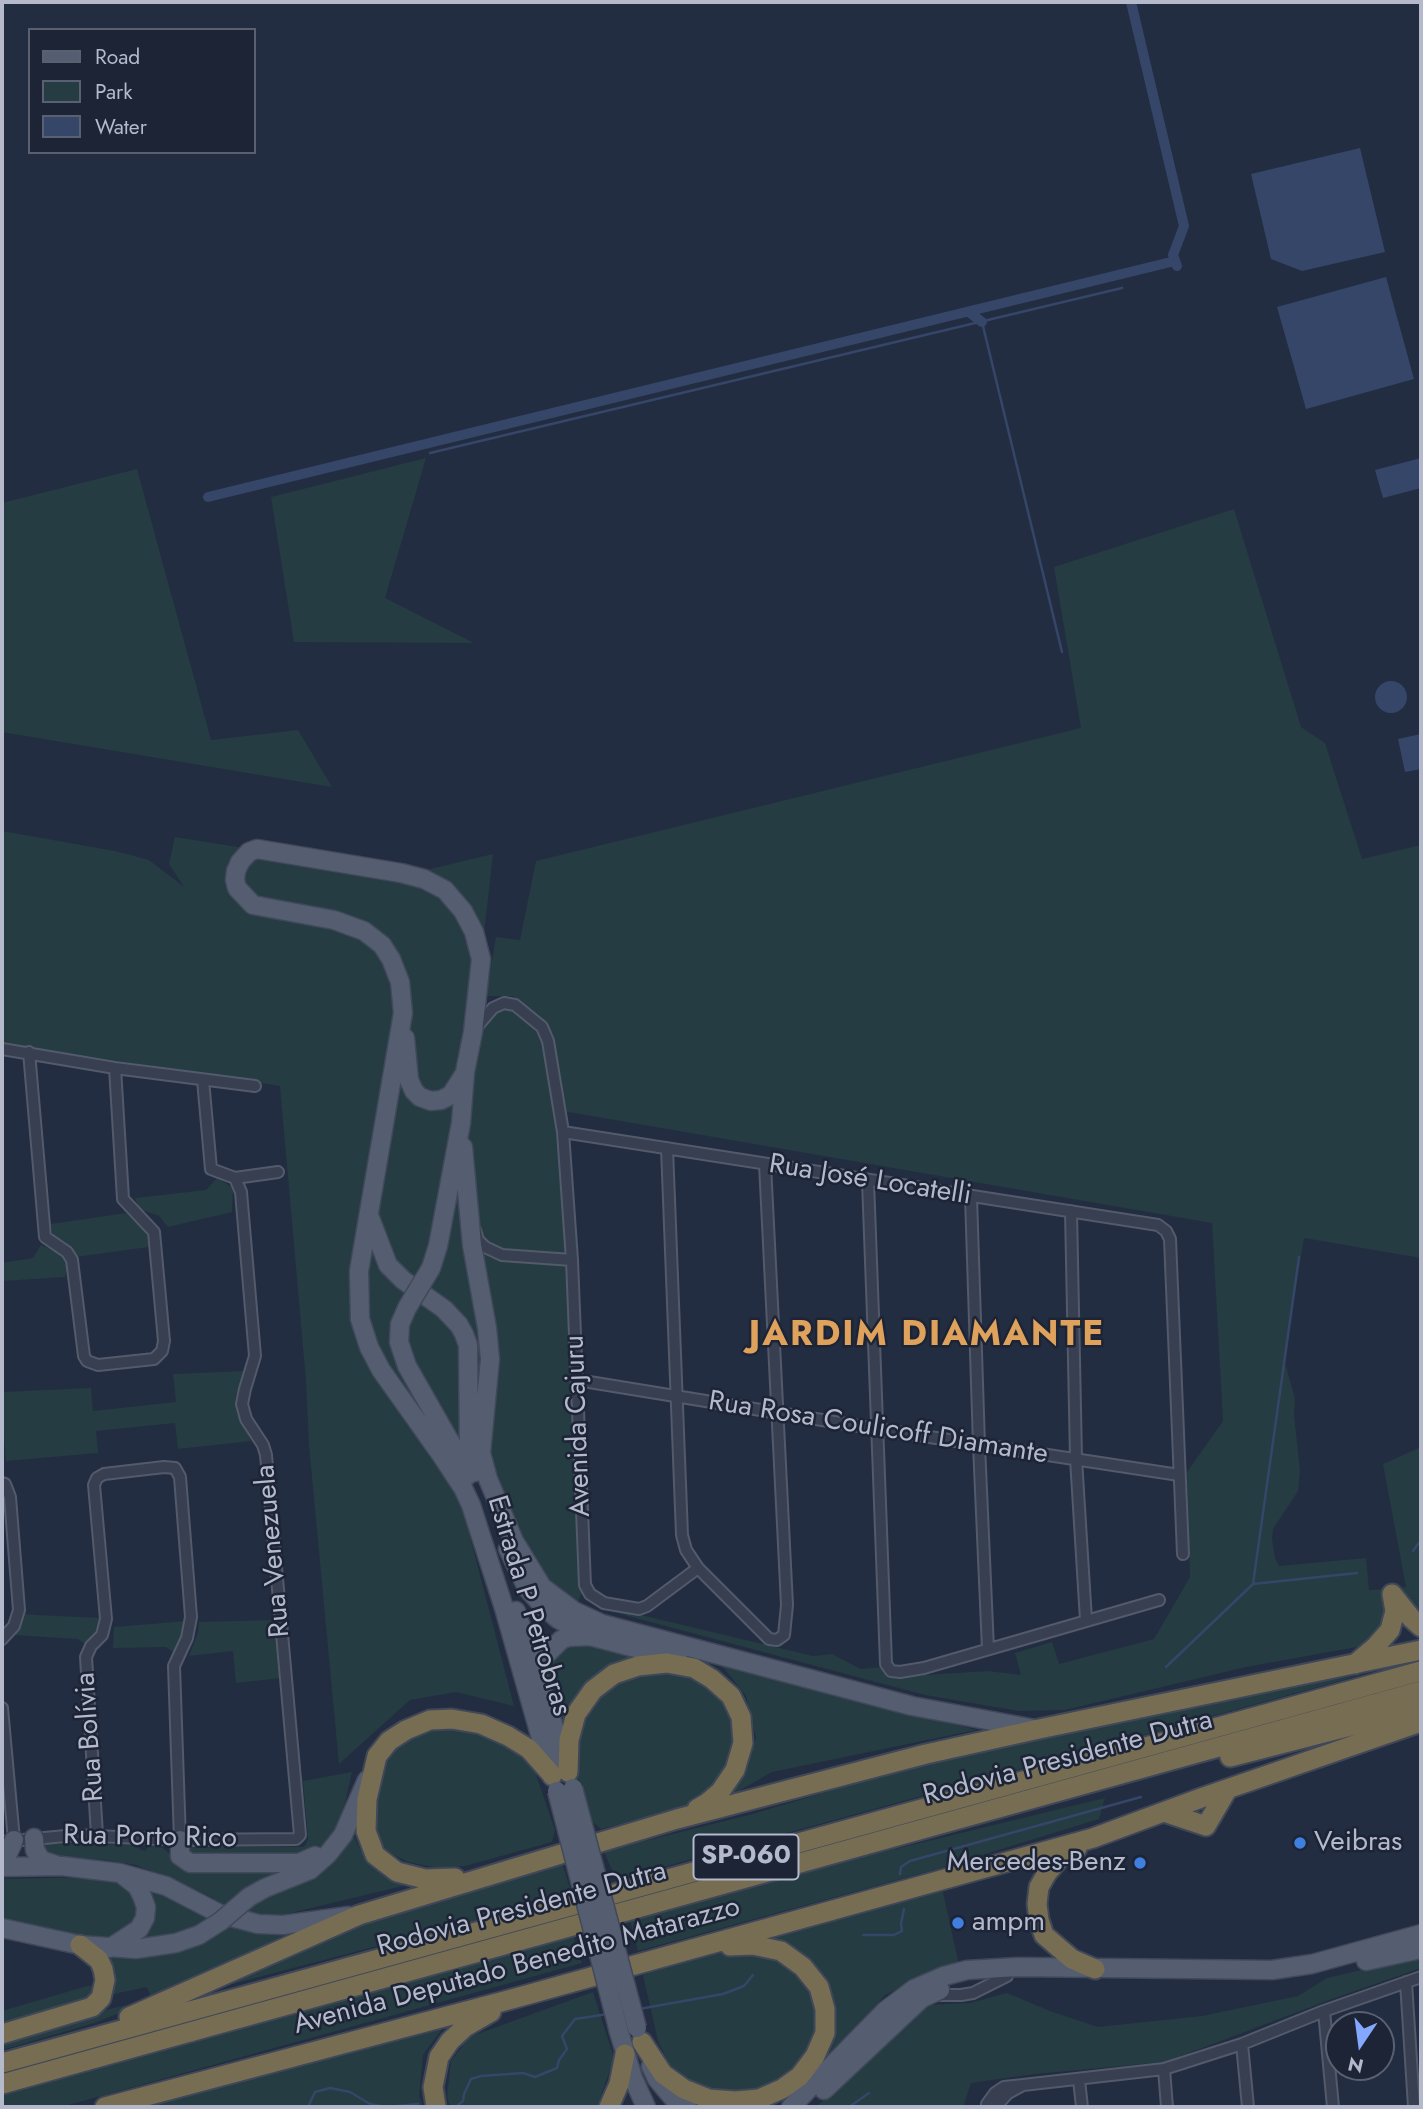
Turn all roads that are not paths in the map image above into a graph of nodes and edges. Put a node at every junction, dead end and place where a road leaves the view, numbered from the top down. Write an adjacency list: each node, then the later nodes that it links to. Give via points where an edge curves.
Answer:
1 (403, 1013): 2 (main road, via 400,982 382,946 364,931 334,920 253,905 235,880 245,855 257,849 401,873 444,890 463,911 481,959); 6 (main road, via 410,1080 420,1097 431,1101 451,1095); 19 (main road)
2 (473, 1032): 6 (main road); 10 (street, Avenida Cajuru, via 493,1007 504,1003 515,1005 542,1027)
3 (2, 1049): 4 (street)
4 (29, 1052): 5 (street); 5 (street, via 45,1237 72,1260 84,1356 87,1362 98,1364 154,1359 164,1341 154,1232 123,1199)
5 (115, 1068): 7 (street)
6 (465, 1072): 9 (main road)
7 (203, 1080): 8 (street); 14 (street, via 211,1169)
8 (255, 1086)
9 (461, 1123): 17 (main road); 38 (main road, bridge, via 438,1247 400,1324 399,1342 407,1366 479,1501)
10 (563, 1132): 11 (street, Rua José Locatelli); 20 (street, Avenida Cajuru)
11 (667, 1149): 12 (street, Rua José Locatelli); 22 (street)
12 (765, 1164): 15 (street, Rua José Locatelli); 23 (street)
13 (278, 1172): 14 (street)
14 (234, 1178): 55 (street, Rua Venezuela, via 241,1192 255,1347 242,1404 266,1455)
15 (868, 1181): 16 (street, Rua José Locatelli); 24 (street)
16 (971, 1197): 18 (street, Rua José Locatelli); 25 (street)
17 (468, 1207): 20 (street, via 478,1240 493,1252); 34 (main road, via 490,1359 481,1453 488,1479 514,1541 542,1587)
18 (1071, 1211): 26 (street); 27 (street, Rua José Locatelli, via 1158,1225 1170,1239)
19 (369, 1214): 34 (main road, Estrada P Petrobras, via 388,1265 444,1309 464,1334 470,1461 527,1588 558,1619); 48 (main road, Estrada P Petrobras, via 358,1295 369,1347 463,1488)
20 (572, 1260): 21 (street, Avenida Cajuru)
21 (577, 1380): 22 (street, Rua Rosa Coulicoff Diamante); 30 (street, Avenida Cajuru, via 585,1585 590,1594 604,1603 639,1609)
22 (676, 1397): 23 (street, Rua Rosa Coulicoff Diamante); 30 (street, via 682,1535)
23 (778, 1413): 24 (street, Rua Rosa Coulicoff Diamante); 30 (street, via 787,1605 784,1635 769,1639)
24 (877, 1429): 25 (street, Rua Rosa Coulicoff Diamante); 36 (street, via 886,1664 891,1671 900,1672)
25 (979, 1445): 26 (street, Rua Rosa Coulicoff Diamante); 36 (street)
26 (1076, 1459): 27 (street, Rua Rosa Coulicoff Diamante); 32 (street)
27 (1179, 1475): 29 (street)
28 (3, 1484): 35 (street, via 10,1497 19,1610 14,1626)
29 (1183, 1555)
30 (698, 1568)
31 (1159, 1600): 32 (street)
32 (1086, 1620): 36 (street)
33 (1421, 1627): 39 (highway, via 1392,1594 1395,1611 1390,1630)
34 (596, 1630): 38 (main road, via 561,1640); 40 (main road, Estrada P Petrobras); 46 (main road, via 912,1706)
35 (2, 1639)
36 (989, 1649)
37 (1421, 1650): 39 (highway)
38 (535, 1666): 48 (main road)
39 (1353, 1666): 46 (highway)
40 (694, 1668): 48 (highway, via 667,1663 638,1666 614,1674 593,1690 576,1714); 52 (highway, via 731,1696 741,1717 743,1743 735,1770 720,1792)
41 (1421, 1671): 78 (highway, Rodovia Presidente Dutra / SP-060)
42 (1421, 1691): 50 (highway, Rodovia Presidente Dutra / SP-060)
43 (2, 1708): 59 (street)
44 (1421, 1708): 50 (highway, via 1164,1774)
45 (1421, 1722): 49 (highway, Avenida Deputado Benedito Matarazzo)
46 (1039, 1729): 52 (highway)
47 (377, 1756): 48 (highway, via 406,1730 430,1720 452,1719 481,1724 508,1736); 54 (main road); 63 (highway, via 367,1799 366,1831 375,1855 397,1872 425,1879)
48 (562, 1781): 77 (main road, bridge)
49 (1227, 1790): 51 (highway, Avenida Deputado Benedito Matarazzo); 51 (highway, via 1206,1826)
50 (986, 1811): 84 (highway, Rodovia Presidente Dutra / SP-060)
51 (1164, 1812): 56 (highway, Avenida Deputado Benedito Matarazzo)
52 (677, 1819): 63 (highway)
53 (97, 1835): 57 (street, Rua Porto Rico); 58 (street, Rua Porto Rico); 58 (street, Rua Bolívia, via 86,1657 102,1635 106,1619 94,1485 104,1474 164,1467 175,1468 180,1477 191,1617 174,1666)
54 (343, 1835): 58 (main road, via 299,1863 190,1863 180,1856); 68 (main road, bridge, via 310,1870 249,1897 199,1935 157,1947)
55 (299, 1838): 58 (street, Rua Porto Rico)
56 (1093, 1838): 69 (highway, Avenida Deputado Benedito Matarazzo); 71 (highway, via 1060,1858 1047,1873 1037,1904 1044,1935 1072,1959)
57 (34, 1839): 59 (street, Rua Porto Rico); 61 (main road, via 41,1860)
58 (180, 1840)
59 (8, 1841): 60 (main road)
60 (2, 1865): 61 (main road)
61 (62, 1866): 62 (main road)
62 (120, 1873): 64 (main road, via 166,1886 220,1914 258,1924); 68 (main road, via 137,1886 146,1907 145,1918 139,1928)
63 (477, 1878): 64 (highway)
64 (359, 1914): 78 (highway)
65 (2, 1928): 67 (main road)
66 (1421, 1934): 71 (main road, via 1312,1964 1272,1970)
67 (80, 1945): 68 (main road); 76 (highway, via 103,1969 101,1998 92,2007)
68 (110, 1948)
69 (694, 1948): 74 (highway, Avenida Deputado Benedito Matarazzo); 77 (highway, via 753,1945 781,1951 803,1966 818,1987 825,2009 825,2033 815,2056 800,2076 759,2099 709,2099 663,2074)
70 (1421, 1949): 92 (main road, via 1282,1979 970,1979 922,1998)
71 (1095, 1969): 91 (main road, via 967,1970 914,1989 885,2011)
72 (1421, 1978): 73 (street)
73 (1406, 1982): 75 (street); 97 (street)
74 (512, 1999): 86 (highway, Avenida Deputado Benedito Matarazzo); 87 (highway, via 450,2041 435,2072)
75 (1324, 2011): 79 (street); 96 (street)
76 (2, 2034)
77 (633, 2034): 80 (main road); 90 (main road, via 657,2079)
78 (71, 2043): 81 (highway, Rodovia Presidente Dutra / SP-060)
79 (1242, 2044): 82 (street); 95 (street)
80 (625, 2054): 88 (highway); 89 (main road)
81 (2, 2063)
82 (1164, 2069): 83 (street); 94 (street)
83 (1079, 2080): 85 (street, via 1023,2085); 93 (street)
84 (2, 2084)
85 (991, 2106)
86 (105, 2107)
87 (436, 2107)
88 (609, 2107)
89 (646, 2107)
90 (687, 2107)
91 (791, 2107)
92 (806, 2107)
93 (1082, 2107)
94 (1167, 2107)
95 (1248, 2107)
96 (1333, 2107)
97 (1414, 2107)

